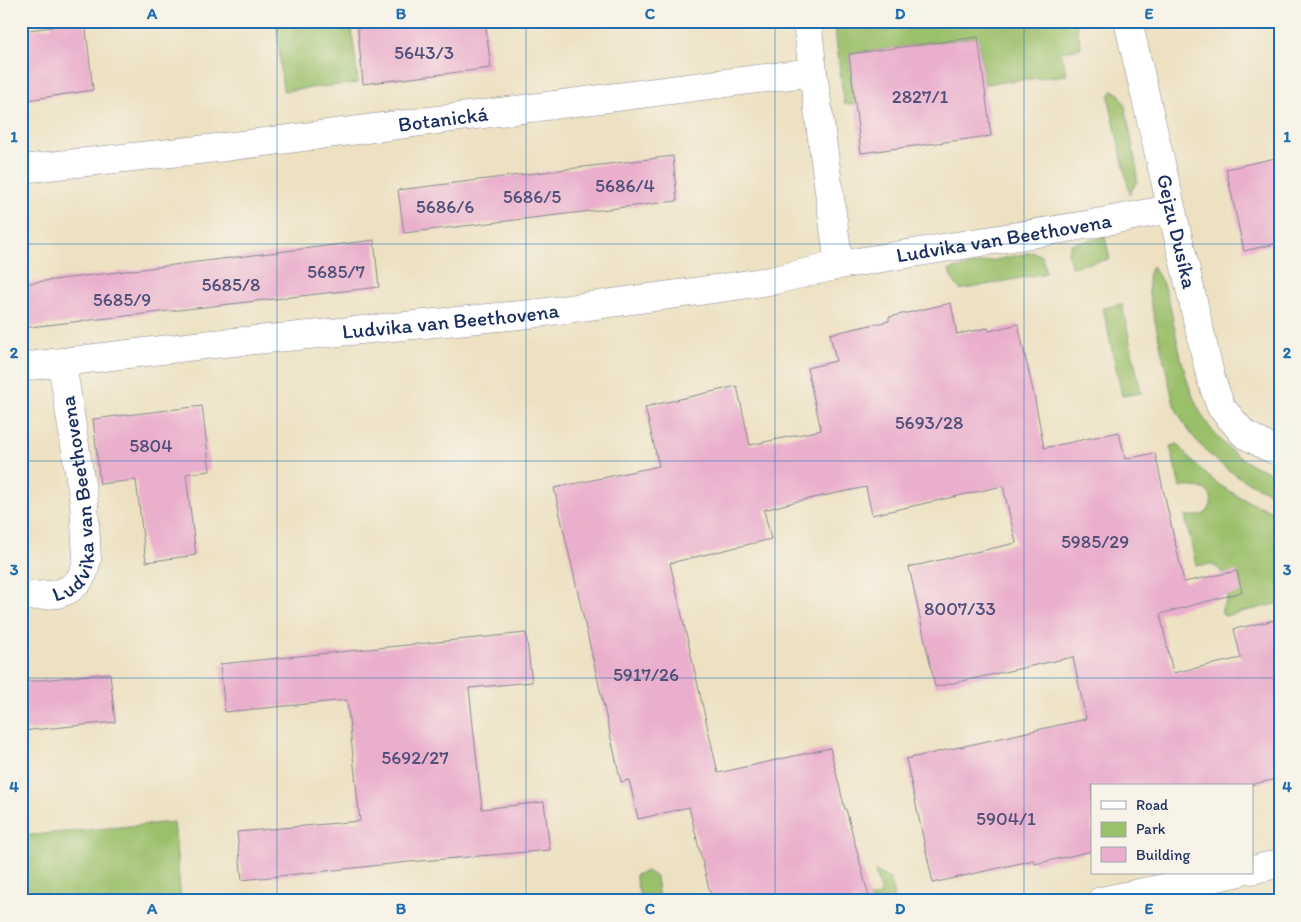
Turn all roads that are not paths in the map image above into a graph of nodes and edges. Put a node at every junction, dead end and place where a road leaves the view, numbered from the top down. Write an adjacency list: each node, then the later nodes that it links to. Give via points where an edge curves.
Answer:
1 (808, 21): 3 (street)
2 (1128, 21): 5 (street, Gejzu Dusíka)
3 (813, 72): 4 (street, Botanická, via 227,147); 6 (street)
4 (21, 169)
5 (1170, 209): 6 (street, Ludvika van Beethovena); 9 (street, Gejzu Dusíka, via 1211,379 1221,406 1244,434)
6 (839, 265): 7 (street, Ludvika van Beethovena, via 775,280 531,314 203,345)
7 (62, 363): 8 (street, Ludvika van Beethovena); 10 (street, Ludvika van Beethovena, via 84,503 87,560 78,582 68,590)
8 (21, 367)
9 (1280, 452)
10 (21, 598)
11 (1280, 863): 12 (street)
12 (1254, 870)
13 (1231, 874): 14 (street)
14 (1101, 901)

